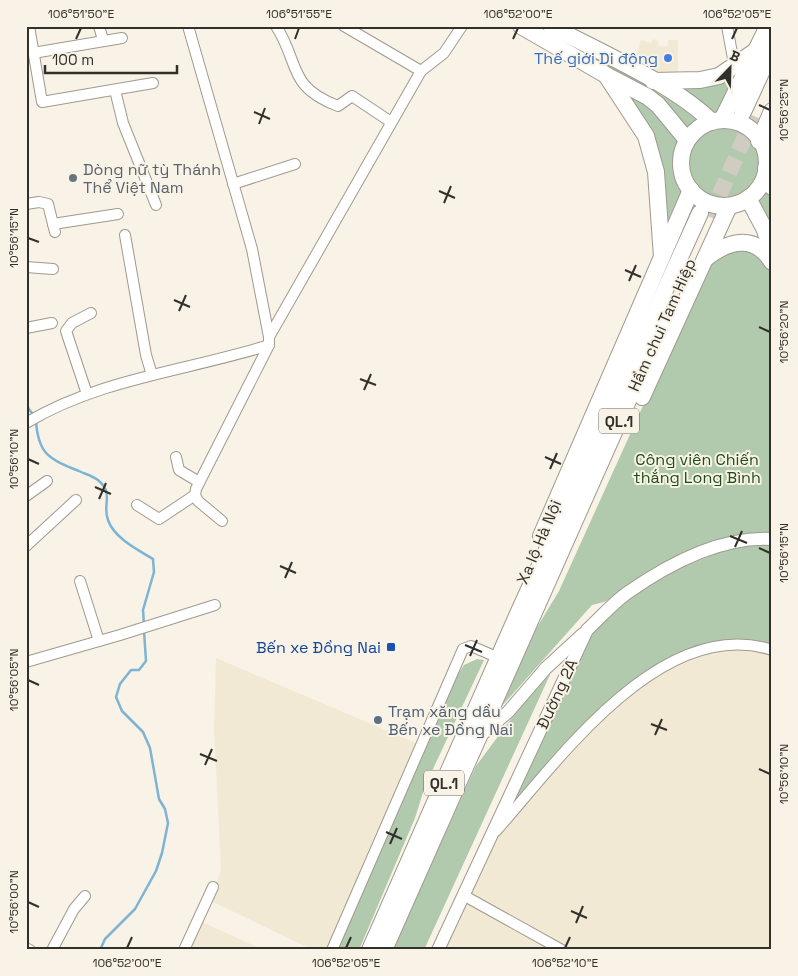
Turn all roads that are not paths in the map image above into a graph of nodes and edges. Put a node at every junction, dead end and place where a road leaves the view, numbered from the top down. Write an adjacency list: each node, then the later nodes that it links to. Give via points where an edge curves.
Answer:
1 (29, 26): 14 (street)
2 (99, 26): 12 (street)
3 (188, 26): 29 (street)
4 (276, 26): 24 (street, via 298,77 314,94 338,106 352,96)
5 (344, 26): 16 (street)
6 (462, 26): 16 (street, via 444,53)
7 (521, 26): 17 (main road)
8 (551, 26): 19 (main road)
9 (727, 26): 15 (street)
10 (768, 26): 13 (main road)
11 (122, 38): 12 (street)
12 (103, 40): 14 (street)
13 (764, 50): 15 (main road); 18 (main road, via 748,114); 23 (main road)
14 (33, 52): 21 (street, via 42,102)
15 (734, 64): 19 (main road, via 719,76 700,80)
16 (421, 71): 24 (street)
17 (606, 75): 25 (main road, via 658,105); 40 (main road, via 646,136 656,172)
18 (772, 77)
19 (653, 81): 23 (main road)
20 (153, 83): 21 (street)
21 (115, 90): 34 (street, via 123,123)
22 (772, 111): 26 (main road)
23 (717, 121): 25 (main road, via 698,129); 26 (main road, via 744,126)
24 (391, 122): 48 (street)
25 (687, 140): 31 (main road, via 681,165)
26 (759, 141): 28 (main road, via 764,150)
27 (295, 164): 29 (street)
28 (766, 168): 30 (main road); 32 (main road, via 763,180)
29 (233, 184): 48 (street, via 252,249)
30 (772, 187)
31 (691, 190): 35 (main road, via 707,202); 40 (main road, Xa lộ Hà Nội / QL.1)
32 (748, 198): 35 (main road); 39 (main road)
33 (26, 204): 36 (street, via 48,204 54,228)
34 (156, 205)
35 (729, 206): 41 (main road, Xa lộ Hà Nội / QL.1)
36 (118, 214)
37 (705, 215): 64 (main road, Hầm chui Tam Hiệp / QL.1)
38 (126, 234): 49 (street)
39 (772, 250)
40 (662, 257): 64 (main road, Xa lộ Hà Nội / QL.1, via 519,589)
41 (704, 259): 42 (main road, via 724,246 741,242 760,249); 64 (main road, Xa lộ Hà Nội / QL.1, via 552,594 539,616)
42 (772, 262)
43 (26, 267): 44 (street)
44 (53, 269)
45 (91, 313): 50 (street, via 72,323 66,332)
46 (52, 323): 47 (street)
47 (26, 328)
48 (269, 341): 49 (street); 54 (street)
49 (152, 375): 50 (street)
50 (87, 394): 51 (street)
51 (27, 421)
52 (176, 457): 54 (street, via 179,470)
53 (47, 481): 56 (street)
54 (200, 482): 55 (street)
55 (195, 495): 58 (street, via 160,519); 59 (street)
56 (26, 496)
57 (76, 500): 61 (street)
58 (137, 505)
59 (222, 521)
60 (772, 539): 65 (street, Đường 2A, via 748,539 725,544 672,565 626,594)
61 (26, 546)
62 (80, 581): 66 (street)
63 (215, 604): 66 (street)
64 (522, 620): 68 (main road, Xa lộ Hà Nội / QL.1); 70 (main road, Xa lộ Hà Nội / QL.1)
65 (587, 630): 70 (street, via 546,668 508,712); 71 (street, Đường 2A)
66 (99, 641): 69 (street)
67 (772, 650): 71 (street, via 737,644 698,651 653,672 594,719)
68 (499, 658): 77 (street, via 471,646 464,649); 78 (main road, Xa lộ Hà Nội / QL.1)
69 (26, 662)
70 (480, 736): 79 (main road, Xa lộ Hà Nội / QL.1)
71 (492, 836): 73 (street, Đường 2A)
72 (213, 887): 76 (street)
73 (463, 895): 80 (street, Đường 2A); 81 (street)
74 (86, 896): 75 (street, via 74,909)
75 (52, 950)
76 (184, 950)
77 (332, 950)
78 (370, 950)
79 (384, 950)
80 (438, 950)
81 (562, 950)

